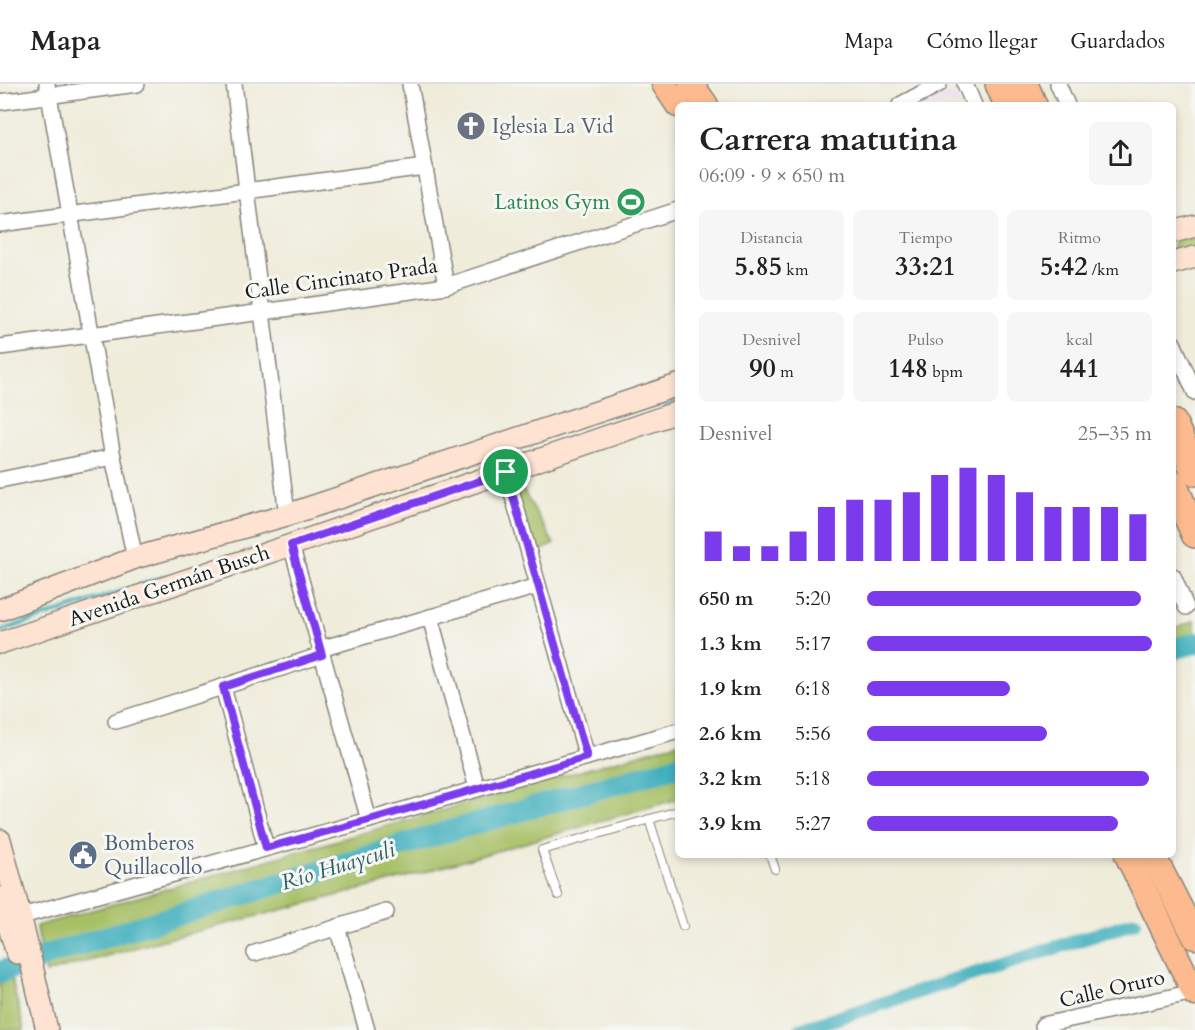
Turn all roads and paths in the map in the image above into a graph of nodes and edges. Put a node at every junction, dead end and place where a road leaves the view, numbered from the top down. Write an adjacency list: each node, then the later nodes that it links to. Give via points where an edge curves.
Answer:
1 (137, 84): 11 (street)
2 (234, 84): 21 (street)
3 (410, 84): 20 (street)
4 (664, 84): 13 (main road)
5 (691, 84): 14 (main road)
6 (939, 84): 15 (street)
7 (965, 84): 16 (street)
8 (999, 84): 17 (highway)
9 (1024, 84): 18 (highway)
10 (1058, 84): 19 (street)
11 (48, 90): 12 (street); 23 (street)
12 (0, 102)
13 (676, 102)
14 (704, 102)
15 (906, 102)
16 (973, 102)
17 (1007, 102)
18 (1032, 102)
19 (1066, 102)
20 (425, 167): 21 (street); 29 (street)
21 (247, 191): 23 (street); 30 (street)
22 (675, 211): 29 (street, Calle Cincinato Prada)
23 (71, 215): 24 (street); 31 (street)
24 (0, 224)
25 (1195, 226): 26 (street)
26 (1176, 230)
27 (1195, 257): 28 (street)
28 (1176, 262)
29 (446, 286): 30 (street, Calle Cincinato Prada)
30 (263, 312): 31 (street, Calle Cincinato Prada); 43 (street)
31 (92, 335): 32 (street, Calle Cincinato Prada); 38 (street)
32 (0, 347)
33 (1176, 350): 35 (street)
34 (675, 386): 43 (street, Avenida Germán Busch)
35 (1195, 392)
36 (675, 413): 39 (street, Avenida Germán Busch)
37 (1176, 430): 40 (highway)
38 (113, 457): 41 (street); 46 (street)
39 (506, 472): 45 (street, Avenida Germán Busch); 48 (street)
40 (1195, 472)
41 (0, 480)
42 (1176, 490): 44 (highway)
43 (287, 515): 46 (street, Avenida Germán Busch)
44 (1195, 534)
45 (291, 545): 52 (street, Avenida Germán Busch); 53 (street)
46 (135, 558): 50 (street, Avenida Germán Busch)
47 (1176, 584): 49 (street)
48 (538, 586): 51 (street); 57 (street)
49 (1185, 607)
50 (0, 610)
51 (429, 617): 53 (street); 58 (street)
52 (0, 643)
53 (321, 652): 54 (street); 61 (street)
54 (223, 687): 55 (street); 63 (street)
55 (116, 721)
56 (675, 731): 57 (street)
57 (587, 757): 58 (street)
58 (477, 788): 61 (street)
59 (675, 812): 60 (lane)
60 (649, 819): 68 (lane, via 542,850); 73 (lane)
61 (369, 820): 63 (street)
62 (0, 840): 71 (street)
63 (266, 848): 71 (street)
64 (772, 858): 67 (lane)
65 (1128, 858): 77 (main road)
66 (1155, 858): 74 (main road)
67 (775, 869)
68 (558, 895)
69 (0, 898): 71 (street)
70 (386, 912): 72 (street)
71 (9, 920): 76 (street)
72 (338, 927): 75 (street); 80 (street)
73 (683, 927)
74 (1195, 937)
75 (255, 953)
76 (25, 963): 78 (street); 79 (street)
77 (1194, 993): 81 (street, Calle Oruro, via 1043,1025)
78 (33, 1030)
79 (47, 1030)
80 (367, 1030)
81 (1044, 1030)

